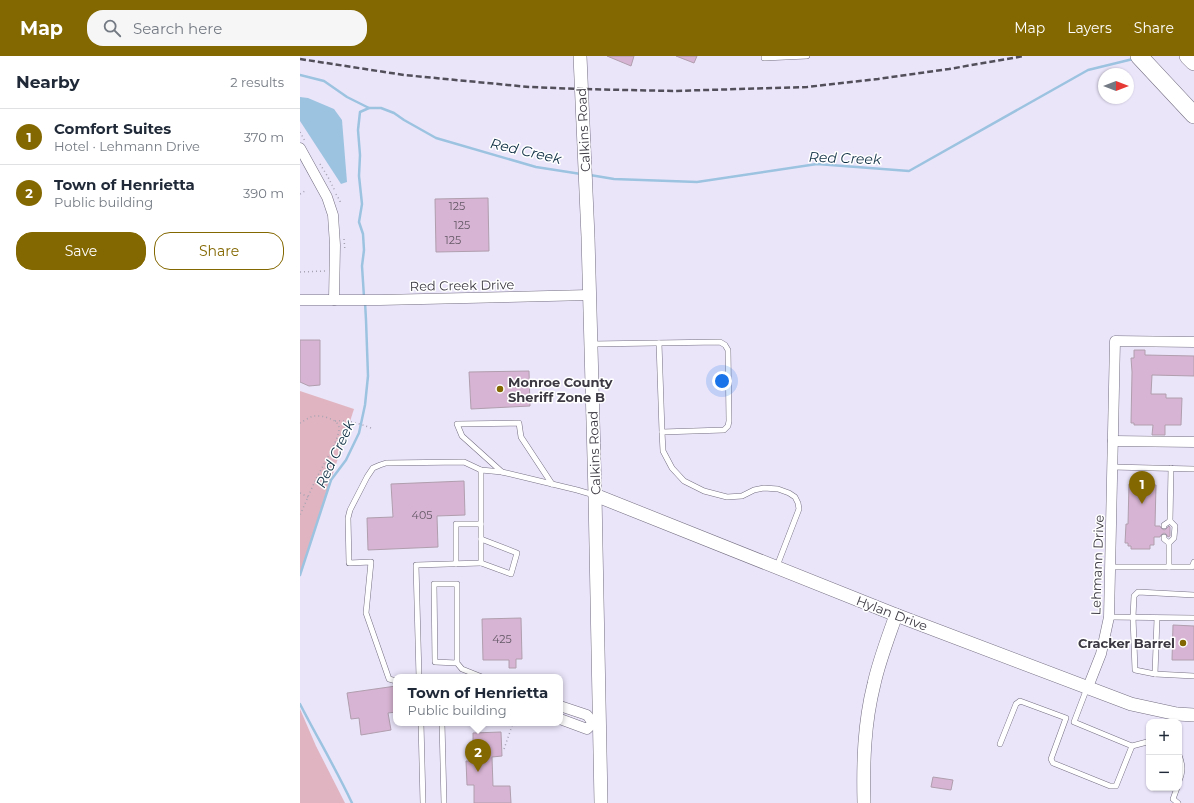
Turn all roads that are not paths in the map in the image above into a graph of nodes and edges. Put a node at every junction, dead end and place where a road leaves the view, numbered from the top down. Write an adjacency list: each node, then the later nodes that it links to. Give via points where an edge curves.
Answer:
1 (580, 56): 9 (main road, Calkins Road)
2 (764, 56): 3 (lane)
3 (807, 56)
4 (1139, 56): 7 (highway)
5 (1188, 56): 6 (highway)
6 (1194, 62)
7 (1194, 115)
8 (300, 148): 11 (street, via 334,215)
9 (589, 295): 11 (street, Red Creek Drive); 14 (main road, Calkins Road)
10 (300, 300): 11 (street, Red Creek Drive)
11 (334, 300)
12 (1194, 342): 16 (street, Lehmann Drive, via 1115,341)
13 (659, 343): 14 (lane); 15 (lane); 15 (lane, via 720,342 728,350 728,426 724,430)
14 (591, 344): 24 (main road, Calkins Road)
15 (662, 432): 34 (lane, via 663,451 672,468 684,481 704,491 727,497 742,496 764,488 778,489 795,497 799,508)
16 (1113, 441): 17 (street); 18 (street, Lehmann Drive)
17 (1194, 442)
18 (1112, 467): 19 (lane); 35 (street, Lehmann Drive)
19 (1170, 468): 20 (lane); 25 (lane)
20 (1194, 469)
21 (481, 470): 22 (lane); 26 (lane); 48 (lane, via 464,462 386,463 374,468 367,477 350,510 349,563 372,562 366,613 389,679)
22 (502, 472): 23 (lane); 23 (lane, via 462,436 457,424 519,423 521,437)
23 (552, 484): 24 (lane)
24 (595, 495): 34 (main road, Hylan Drive); 55 (main road, Calkins Road)
25 (1170, 521): 27 (lane); 30 (lane, via 1175,526 1174,538)
26 (481, 524): 29 (lane); 33 (lane, via 456,524)
27 (1164, 526)
28 (1164, 537): 30 (lane)
29 (481, 539): 32 (lane); 32 (lane, via 517,553 511,574)
30 (1169, 543): 36 (lane)
31 (1194, 562): 36 (lane, via 1192,567)
32 (481, 563): 33 (lane)
33 (456, 564): 44 (lane, via 416,565)
34 (776, 567): 38 (main road, Hylan Drive)
35 (1110, 567): 36 (lane); 39 (street, Lehmann Drive)
36 (1169, 567)
37 (1194, 595): 40 (lane, via 1138,592 1134,596)
38 (896, 615): 49 (main road, Hylan Drive); 65 (main road, via 877,670 867,718 863,758)
39 (1109, 617): 40 (lane); 49 (street, Lehmann Drive, via 1101,654)
40 (1133, 617): 41 (lane); 46 (lane, via 1135,670)
41 (1157, 618): 42 (lane); 46 (lane)
42 (1194, 618)
43 (456, 663): 43 (lane, via 456,584 434,584 435,662); 45 (lane, via 462,669)
44 (419, 674)
45 (474, 674)
46 (1155, 674): 47 (lane)
47 (1194, 676)
48 (393, 680)
49 (1088, 687): 51 (main road, Hylan Drive, via 1131,704); 54 (lane)
50 (563, 707): 55 (street, via 587,715)
51 (1194, 715)
52 (1066, 718): 54 (lane); 59 (lane, via 1020,701 1016,704); 60 (lane, via 1051,759 1053,762 1110,786 1116,786)
53 (563, 719): 55 (street, via 587,729)
54 (1074, 722): 60 (lane)
55 (596, 724): 64 (main road, Calkins Road)
56 (421, 726): 62 (lane)
57 (442, 726): 63 (lane)
58 (1146, 742): 60 (lane)
59 (1000, 744)
60 (1132, 746)
61 (1175, 791): 66 (lane, via 1173,799)
62 (423, 803)
63 (444, 803)
64 (602, 803)
65 (864, 803)
66 (1178, 803)

